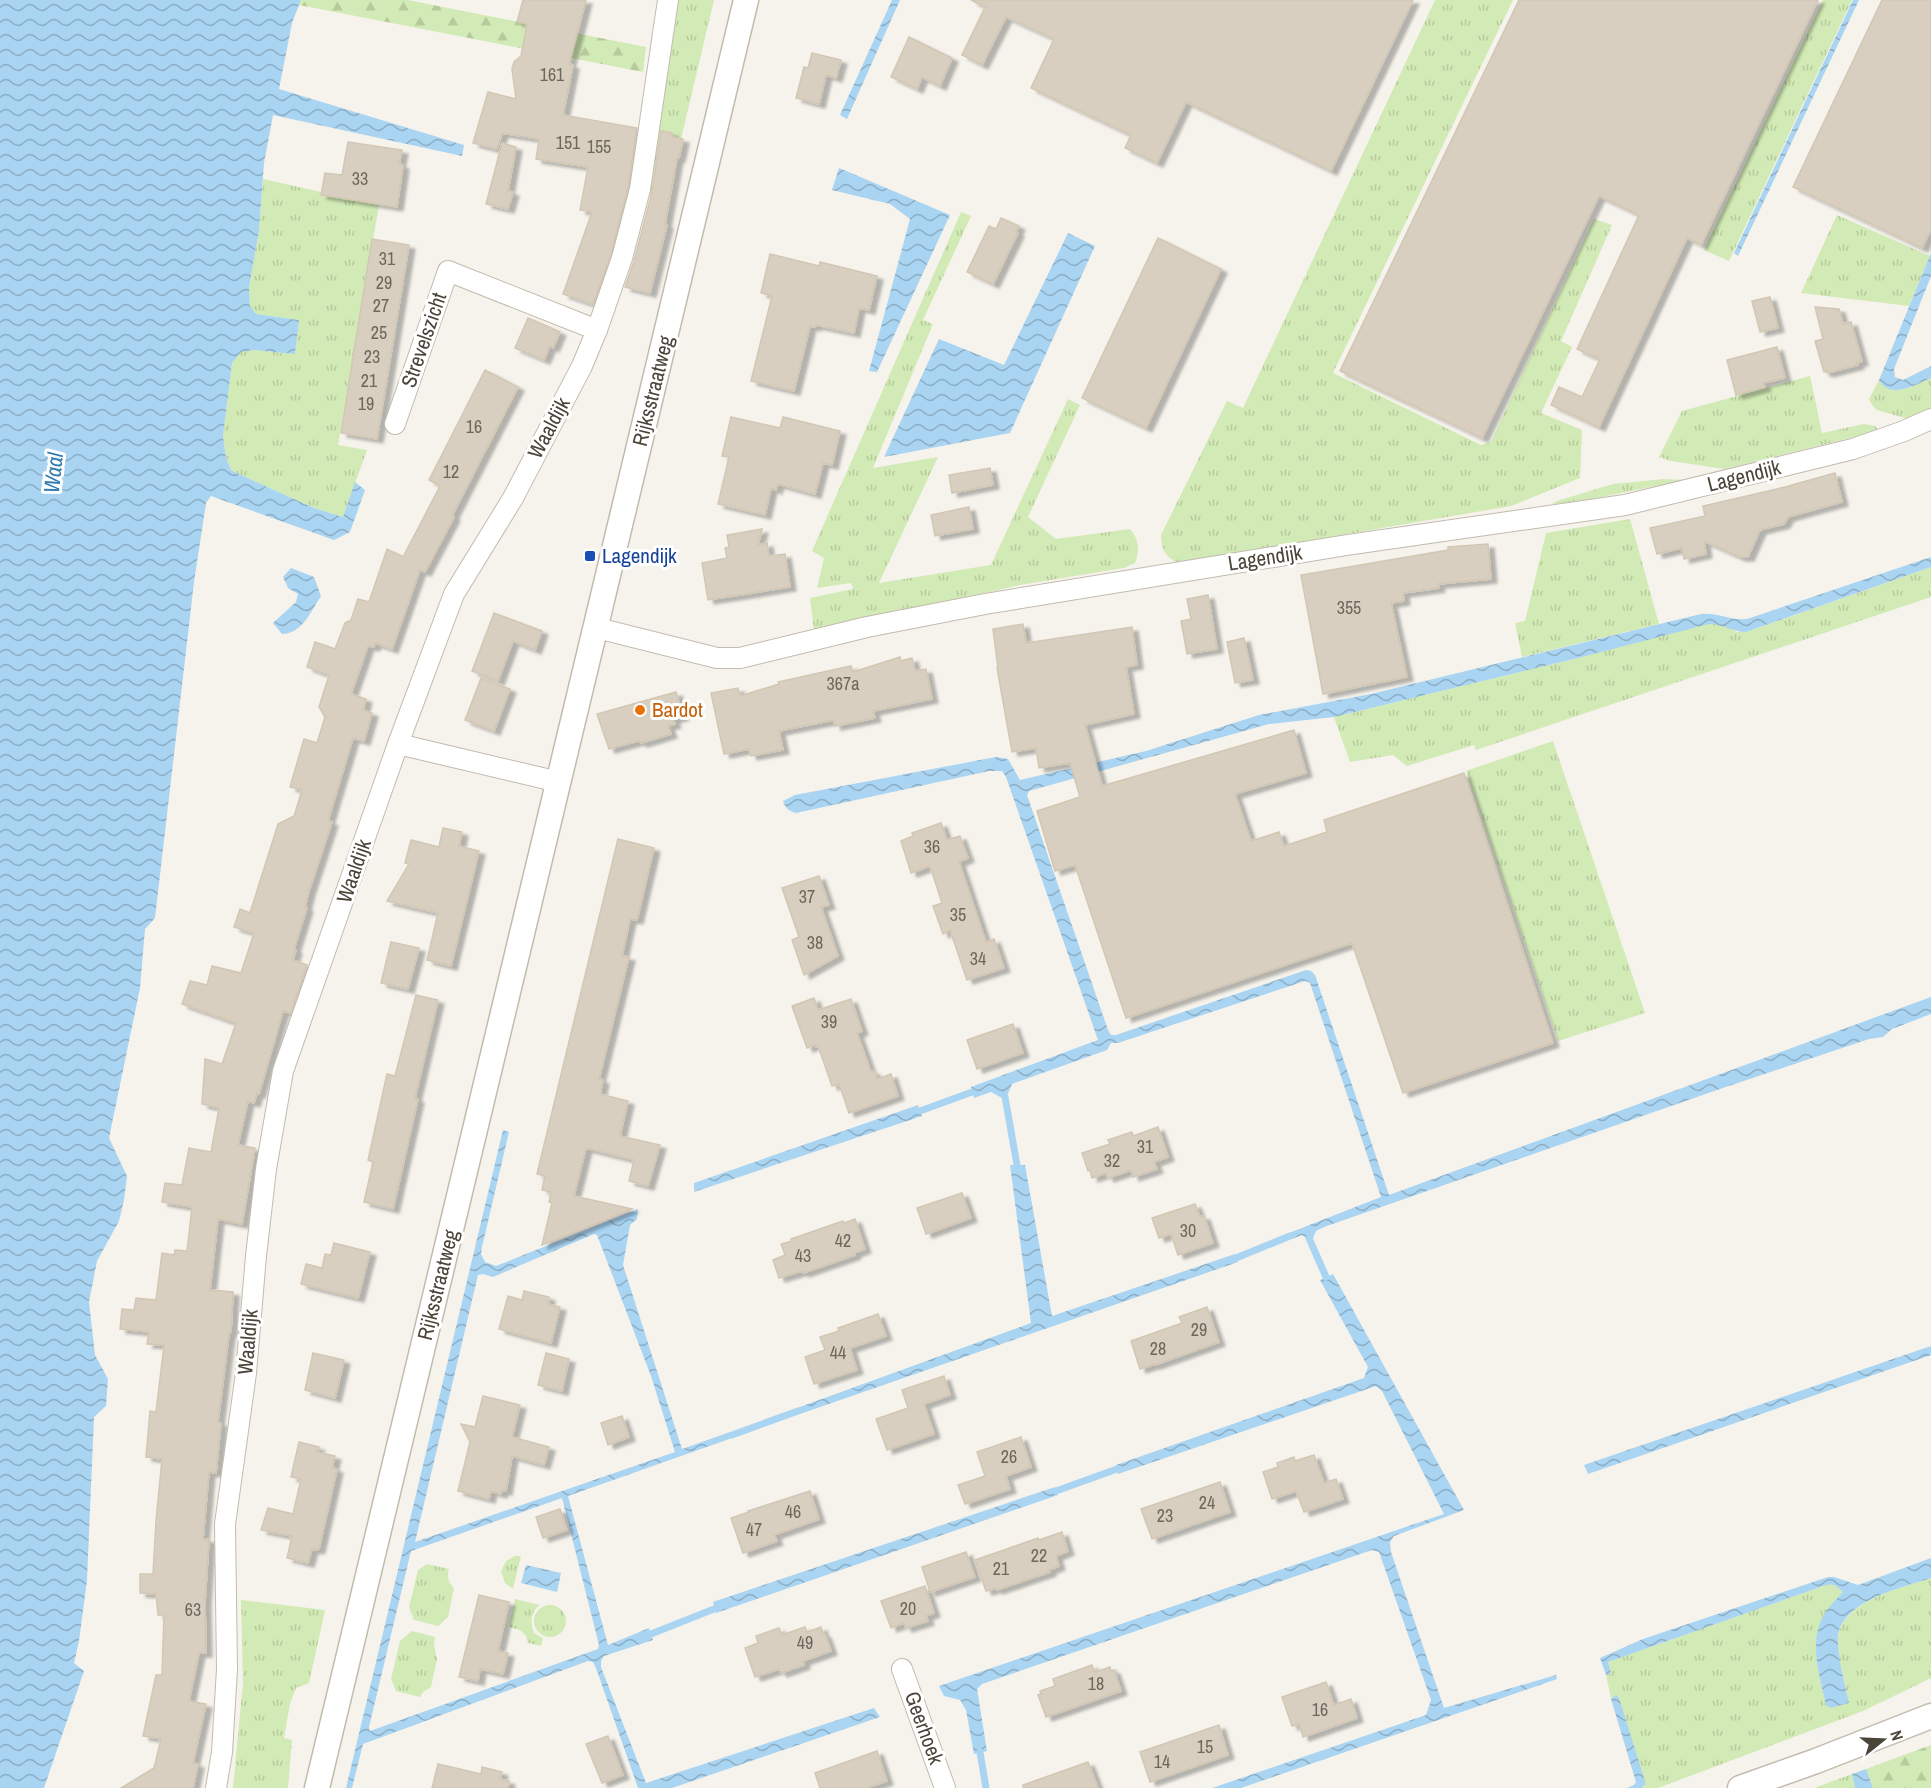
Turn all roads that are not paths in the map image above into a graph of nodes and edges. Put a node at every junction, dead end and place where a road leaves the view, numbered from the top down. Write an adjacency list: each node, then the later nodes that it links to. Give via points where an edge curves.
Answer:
1 (668, 0): 3 (street, Waaldijk, via 640,189)
2 (746, 0): 6 (street, Rijksstraatweg)
3 (597, 330): 5 (street, Strevelszicht, via 448,271); 7 (street, Waaldijk, via 513,498 454,594)
4 (1931, 419): 6 (street, Lagendijk, via 1853,449 1625,505 985,604 740,658 717,658)
5 (395, 424)
6 (597, 628): 8 (street, Rijksstraatweg)
7 (398, 744): 8 (street); 11 (street, Waaldijk, via 283,1071 266,1169 246,1372 225,1524 226,1669)
8 (559, 782): 12 (street, Rijksstraatweg)
9 (902, 1669): 13 (street, Geerhoek)
10 (1931, 1716): 14 (street)
11 (216, 1788)
12 (317, 1788)
13 (945, 1788)
14 (1740, 1788)

